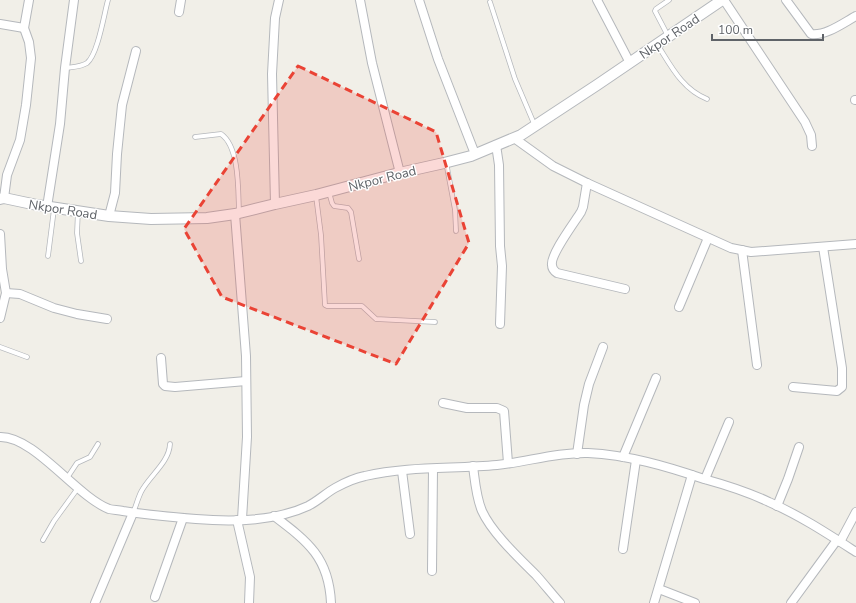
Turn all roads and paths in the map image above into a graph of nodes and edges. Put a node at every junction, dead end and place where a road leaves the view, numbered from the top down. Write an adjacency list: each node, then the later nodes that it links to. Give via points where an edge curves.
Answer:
1 (29, 0): 16 (street)
2 (74, 0): 21 (street)
3 (108, 0): 21 (lane, via 91,59 82,65)
4 (180, 0): 13 (street)
5 (279, 0): 35 (street, via 275,18 272,74)
6 (360, 0): 30 (street, via 372,63)
7 (419, 0): 28 (street, via 438,59)
8 (597, 0): 20 (street)
9 (669, 0): 17 (lane, via 655,11)
10 (723, 0): 17 (street, Nkpor Road); 27 (street, via 805,122 811,135)
11 (786, 0): 14 (street, via 811,34 826,32)
12 (490, 2): 23 (lane, via 515,79)
13 (179, 12)
14 (856, 16)
15 (0, 24): 16 (street)
16 (24, 28): 34 (street, via 31,58 26,105 20,140 7,175)
17 (668, 37): 18 (street, Nkpor Road)
18 (657, 44): 20 (street, Nkpor Road); 22 (lane, via 686,86)
19 (136, 51): 39 (street, via 122,106 115,193)
20 (630, 63): 23 (street, Nkpor Road)
21 (65, 68): 36 (street)
22 (707, 99)
23 (535, 126): 25 (street, Nkpor Road)
24 (195, 137): 38 (lane, via 221,134 227,140 236,161)
25 (514, 138): 26 (street, Nkpor Road); 31 (street, via 553,166)
26 (496, 145): 28 (street, Nkpor Road); 56 (street, via 499,165 502,266)
27 (812, 146)
28 (475, 154): 29 (street, Nkpor Road)
29 (446, 162): 30 (street, Nkpor Road); 40 (lane, via 455,210)
30 (400, 173): 32 (street, Nkpor Road)
31 (586, 183): 42 (street); 50 (street, via 583,207 554,253 553,270)
32 (329, 192): 33 (street, Nkpor Road); 47 (lane, via 334,206 348,208 351,212)
33 (316, 195): 35 (street, Nkpor Road); 55 (lane, via 325,305 362,306 376,319)
34 (2, 199): 36 (street, Nkpor Road)
35 (275, 204): 38 (street, Nkpor Road)
36 (51, 207): 37 (street, Nkpor Road); 46 (lane)
37 (78, 211): 39 (street, Nkpor Road); 48 (lane, via 77,233)
38 (237, 213): 39 (street, Nkpor Road, via 180,219); 63 (street)
39 (109, 216)
40 (456, 231)
41 (0, 234): 49 (street)
42 (708, 238): 45 (street); 52 (street)
43 (856, 244): 44 (street)
44 (823, 246): 45 (street, via 751,252); 64 (street, via 842,368 842,387 837,391)
45 (742, 250): 61 (street)
46 (48, 256)
47 (359, 259)
48 (81, 261)
49 (1, 269): 51 (street)
50 (625, 289)
51 (6, 293): 53 (street); 54 (street, via 20,294 77,314)
52 (679, 307)
53 (0, 318)
54 (107, 319)
55 (435, 322)
56 (500, 324)
57 (603, 347): 71 (street, via 589,384)
58 (0, 348): 59 (lane)
59 (27, 358)
60 (161, 358): 63 (street, via 165,386)
61 (756, 365)
62 (656, 378): 72 (street)
63 (246, 381): 87 (street, via 247,437)
64 (793, 387)
65 (444, 403): 74 (street, via 504,411)
66 (729, 422): 80 (street)
67 (0, 436): 79 (street, via 6,436 30,448)
68 (98, 444): 79 (lane, via 90,457 77,463)
69 (170, 444): 84 (lane, via 166,457 141,492)
70 (799, 447): 82 (street)
71 (577, 454): 72 (street); 74 (street)
72 (623, 457): 73 (street)
73 (636, 460): 78 (street); 91 (street)
74 (508, 463): 75 (street)
75 (473, 466): 76 (street); 99 (street, via 478,499 483,512 509,548)
76 (433, 469): 77 (street); 93 (street)
77 (402, 471): 85 (street, via 362,477 335,488 310,505); 88 (street)
78 (692, 474): 80 (street); 94 (street)
79 (67, 479): 81 (street)
80 (705, 479): 82 (street)
81 (78, 488): 84 (street, via 110,510); 89 (lane)
82 (777, 506): 90 (street)
83 (856, 512): 90 (street)
84 (133, 513): 86 (street); 96 (street)
85 (274, 516): 87 (street); 98 (street, via 316,552 325,568)
86 (183, 518): 87 (street); 95 (street)
87 (240, 519): 97 (street, via 250,577)
88 (410, 534)
89 (43, 540)
90 (838, 541): 92 (street); 102 (street)
91 (624, 549)
92 (856, 552)
93 (432, 571)
94 (659, 589): 100 (street); 101 (street)
95 (155, 597)
96 (95, 603)
97 (249, 603)
98 (331, 603)
99 (560, 603)
100 (654, 603)
101 (695, 603)
102 (791, 603)

